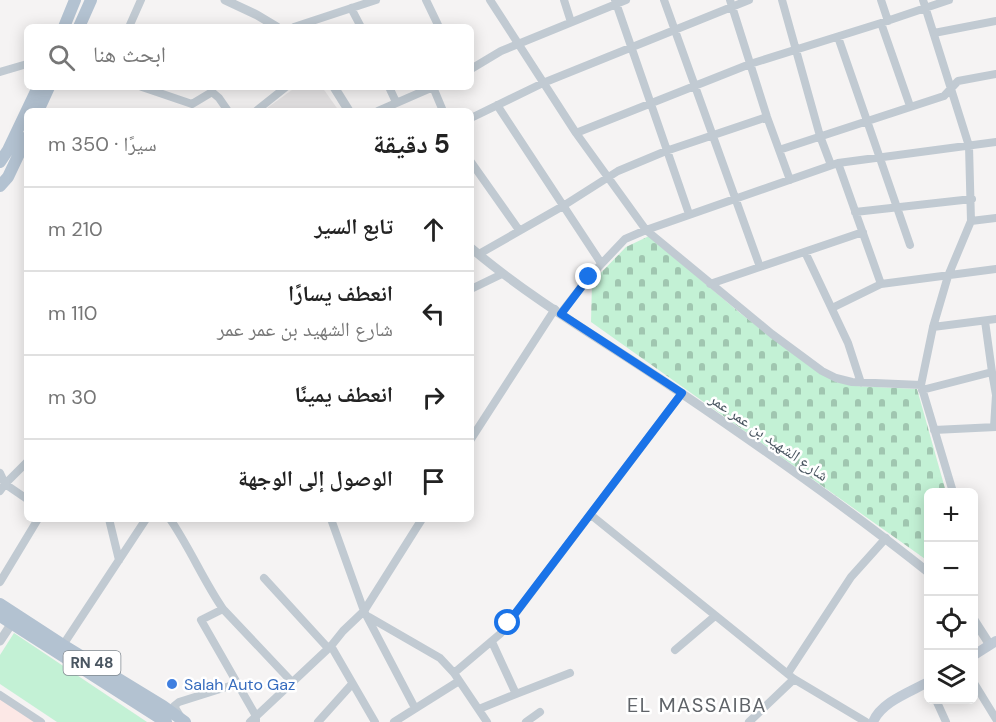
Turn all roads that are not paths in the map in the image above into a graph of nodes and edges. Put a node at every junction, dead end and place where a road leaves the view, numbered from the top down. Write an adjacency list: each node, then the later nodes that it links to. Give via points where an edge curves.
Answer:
1 (75, 0): 22 (main road)
2 (91, 0): 23 (main road)
3 (141, 0): 24 (street)
4 (225, 0): 25 (street)
5 (376, 0): 18 (street)
6 (426, 0): 28 (street)
7 (490, 0): 32 (street)
8 (564, 0): 20 (street)
9 (626, 0): 15 (street)
10 (664, 0): 29 (street)
11 (749, 0): 16 (street)
12 (782, 0): 34 (street)
13 (881, 0): 21 (street)
14 (949, 0): 17 (street)
15 (615, 2): 20 (street); 33 (street)
16 (731, 4): 29 (street); 35 (street)
17 (924, 4): 21 (street); 30 (street)
18 (351, 8): 26 (street); 27 (street)
19 (996, 21): 30 (street)
20 (571, 22): 32 (street)
21 (885, 22): 31 (street); 55 (street)
22 (65, 24)
23 (80, 24)
24 (130, 24)
25 (270, 24)
26 (303, 24)
27 (359, 24)
28 (438, 24)
29 (674, 30): 33 (street); 41 (street)
30 (934, 33): 42 (street)
31 (838, 37): 34 (street); 66 (street)
32 (518, 43): 37 (street); 40 (street)
33 (632, 48): 40 (street); 53 (street)
34 (795, 51): 35 (street); 69 (street)
35 (750, 64): 41 (street); 65 (street)
36 (24, 65): 38 (street)
37 (474, 67)
38 (0, 72)
39 (996, 74): 42 (street, via 958,81)
40 (543, 83): 54 (street); 67 (street)
41 (695, 86): 53 (street); 68 (street)
42 (951, 88): 55 (street, via 944,96); 72 (street)
43 (37, 90): 56 (main road)
44 (48, 90): 57 (main road)
45 (151, 90): 46 (street, via 192,104)
46 (214, 90): 58 (street)
47 (282, 90): 59 (street)
48 (336, 90): 60 (street)
49 (390, 90): 52 (street)
50 (426, 90): 52 (street)
51 (434, 90): 62 (street)
52 (396, 102): 61 (street)
53 (651, 104): 67 (street); 74 (street)
54 (497, 105): 64 (street); 84 (street)
55 (910, 106): 66 (street)
56 (28, 108)
57 (39, 108)
58 (226, 108)
59 (259, 108)
60 (347, 108)
61 (384, 108)
62 (442, 108)
63 (24, 116): 76 (main road)
64 (474, 116)
65 (767, 117): 68 (street); 73 (street)
66 (866, 121): 69 (street); 75 (street)
67 (576, 134): 79 (street)
68 (712, 135): 74 (street); 83 (street)
69 (820, 136): 73 (street); 77 (street)
70 (996, 142): 72 (street)
71 (24, 143): 81 (main road)
72 (969, 146): 75 (street); 82 (street)
73 (779, 150): 80 (street)
74 (666, 151): 79 (street); 87 (street)
75 (879, 156): 77 (street); 85 (street)
76 (0, 162)
77 (835, 164): 80 (street); 86 (street)
78 (474, 166): 90 (street)
79 (608, 179): 84 (street); 91 (street)
80 (790, 180): 83 (street)
81 (0, 186)
82 (972, 199): 85 (street); 89 (street)
83 (737, 200): 87 (street); 97 (street)
84 (563, 206): 90 (street); 96 (street)
85 (897, 206): 86 (street); 93 (street)
86 (855, 212): 92 (street)
87 (689, 214): 91 (street)
88 (996, 218): 89 (street)
89 (971, 221): 100 (street)
90 (519, 230): 94 (street)
91 (646, 230): 96 (street, via 625,239); 101 (street)
92 (863, 232): 95 (street); 102 (street)
93 (910, 245)
94 (475, 251): 99 (street, شارع الشهيد بن عمر عمر)
95 (805, 252): 97 (street); 104 (street)
96 (601, 263): 105 (street)
97 (760, 267): 101 (street)
98 (996, 269): 100 (street)
99 (502, 274): 103 (street); 105 (street, شارع الشهيد بن عمر عمر)
100 (948, 276): 102 (street); 108 (street)
101 (710, 284): 110 (street, via 822,371)
102 (881, 284): 104 (street)
103 (474, 288)
104 (832, 308): 110 (street)
105 (558, 311): 112 (street, شارع الشهيد بن عمر عمر); 115 (street)
106 (996, 319): 107 (street)
107 (985, 321): 108 (street); 109 (street)
108 (933, 327): 111 (street)
109 (992, 372): 111 (street); 113 (street)
110 (861, 383): 111 (street)
111 (922, 388): 114 (street)
112 (682, 393): 121 (street); 128 (street, شارع الشهيد بن عمر عمر)
113 (995, 427): 114 (street)
114 (934, 430): 119 (street)
115 (474, 435)
116 (24, 465): 118 (street)
117 (0, 473): 118 (street)
118 (2, 487): 120 (street)
119 (952, 488)
120 (24, 498)
121 (591, 515): 137 (street); 141 (street)
122 (36, 522): 132 (street)
123 (110, 522): 129 (street)
124 (144, 522): 129 (street)
125 (172, 522): 134 (street)
126 (332, 522): 135 (street)
127 (420, 522): 135 (street)
128 (886, 538): 130 (street, شارع الشهيد بن عمر عمر); 149 (street, via 851,577)
129 (119, 560): 143 (street)
130 (924, 569)
131 (264, 578): 144 (street)
132 (0, 582)
133 (0, 604): 138 (main road, RN 48)
134 (223, 609): 151 (street); 152 (street, via 201,620)
135 (366, 613): 144 (street); 147 (street, via 440,658); 159 (street)
136 (0, 616): 138 (main road, RN 48)
137 (715, 616): 145 (street); 149 (street)
138 (14, 619): 140 (street); 143 (main road, RN 48); 166 (main road, RN 48)
139 (978, 626): 142 (street)
140 (0, 640)
141 (492, 642): 147 (street); 156 (street)
142 (993, 643): 146 (main road)
143 (63, 645): 164 (main road, RN 48)
144 (330, 647): 151 (street); 153 (street)
145 (675, 650)
146 (978, 652)
147 (454, 673): 150 (street)
148 (570, 673): 156 (street)
149 (791, 676): 172 (street); 173 (street)
150 (459, 681): 159 (street); 160 (street)
151 (292, 682): 163 (street)
152 (236, 684): 163 (street); 164 (street, via 179,702 174,706)
153 (352, 684): 167 (street); 168 (street)
154 (924, 686): 174 (main road, via 884,707)
155 (978, 690): 162 (street)
156 (516, 694): 160 (street)
157 (0, 695): 165 (street)
158 (938, 704): 175 (street)
159 (415, 708): 169 (street)
160 (479, 709): 170 (street)
161 (540, 712): 171 (street)
162 (996, 719)
163 (254, 720)
164 (181, 721)
165 (41, 722)
166 (166, 722)
167 (318, 722)
168 (375, 722)
169 (394, 722)
170 (487, 722)
171 (526, 722)
172 (749, 722)
173 (866, 722)
174 (873, 722)
175 (946, 722)

